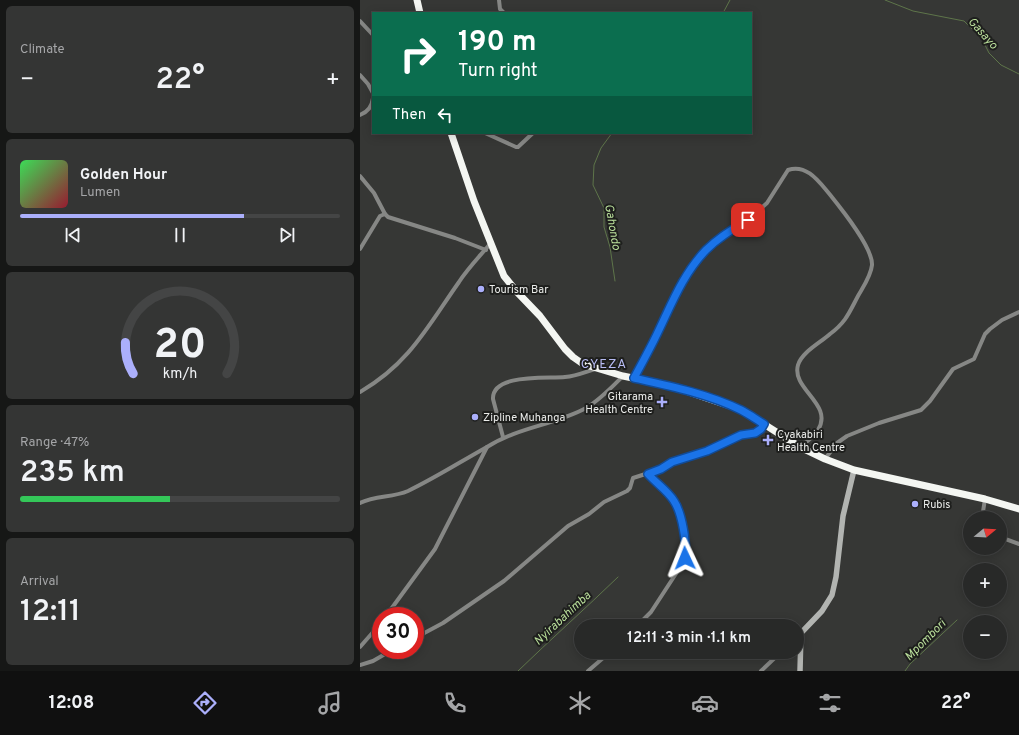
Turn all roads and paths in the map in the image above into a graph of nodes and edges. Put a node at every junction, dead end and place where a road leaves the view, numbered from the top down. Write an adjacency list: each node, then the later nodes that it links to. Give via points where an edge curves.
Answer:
1 (417, 0): 3 (highway)
2 (499, 0): 4 (street)
3 (420, 12)
4 (503, 12)
5 (360, 21): 6 (street)
6 (372, 34)
7 (360, 75): 8 (street)
8 (372, 91)
9 (372, 103): 10 (street, via 369,110)
10 (360, 115)
11 (451, 134): 16 (highway)
12 (487, 134): 13 (street, via 516,147)
13 (532, 134)
14 (360, 176): 15 (street)
15 (385, 214): 16 (street, via 394,219); 17 (street, via 380,216)
16 (488, 247): 19 (highway, via 506,280 540,316 565,349 583,364); 22 (street, via 460,280 408,354 385,376)
17 (360, 249)
18 (1019, 312): 27 (street, via 990,329 985,334 974,359 953,369 921,410 848,436 837,443)
19 (598, 368): 20 (highway); 24 (street, via 566,377 522,379 497,387 492,399)
20 (623, 376): 21 (highway); 24 (street, via 586,408)
21 (634, 378): 23 (highway, via 671,386 727,404); 26 (street, via 676,294 701,256 718,239 748,220 767,203 788,170 804,170 819,182 858,233 870,256 872,267 847,317 837,329 804,356 798,365 800,382 816,402 820,416 817,432)
22 (360, 392)
23 (764, 424): 26 (highway); 29 (street, via 755,433 741,435)
24 (503, 437): 25 (street)
25 (487, 447): 31 (street, via 407,491 375,497); 36 (street, via 435,549)
26 (800, 447): 27 (highway)
27 (825, 459): 28 (highway)
28 (854, 470): 30 (highway); 38 (main road, via 843,516 832,595 822,611)
29 (648, 474): 37 (street, via 672,497 677,506 685,554 683,562); 40 (street, via 633,478 627,491 607,500 568,526 504,581)
30 (985, 500): 32 (highway); 33 (street)
31 (360, 503)
32 (1019, 509)
33 (983, 511)
34 (1007, 540): 35 (street)
35 (1019, 544)
36 (393, 607)
37 (644, 619)
38 (804, 631)
39 (372, 633): 41 (street)
40 (424, 633)
41 (360, 647)
42 (376, 659): 46 (street)
43 (602, 659): 47 (street)
44 (774, 659): 48 (street)
45 (801, 659): 49 (main road)
46 (360, 665)
47 (588, 671)
48 (761, 671)
49 (800, 671)

